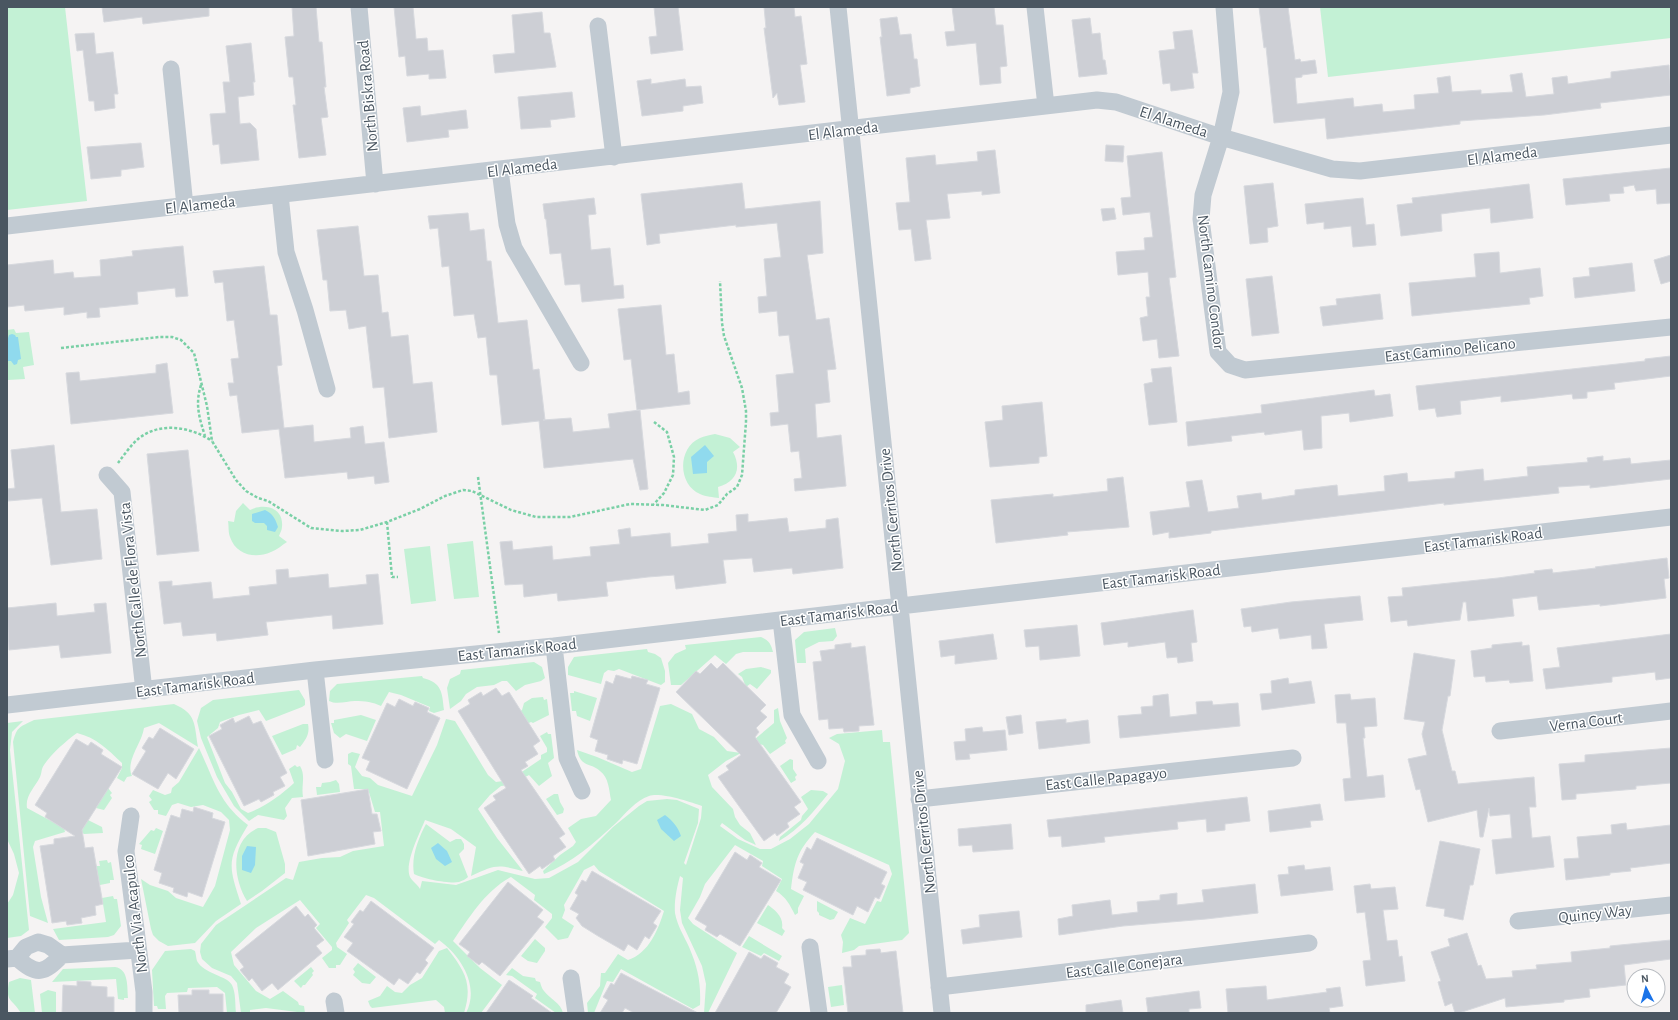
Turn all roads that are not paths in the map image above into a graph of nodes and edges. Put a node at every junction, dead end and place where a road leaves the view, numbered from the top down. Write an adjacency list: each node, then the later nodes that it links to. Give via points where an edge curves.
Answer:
1 (359, 7): 13 (street, North Biskra Road)
2 (838, 7): 8 (street, North Cerritos Drive)
3 (1035, 7): 7 (street)
4 (1224, 7): 10 (street, North Camino Condor, via 1231,92)
5 (598, 26): 11 (street)
6 (171, 69): 15 (street)
7 (1046, 106): 8 (street, El Alameda); 10 (street, El Alameda, via 1097,100 1116,102)
8 (851, 130): 11 (street, El Alameda); 23 (street, North Cerritos Drive)
9 (1671, 135): 10 (street, El Alameda, via 1360,171 1332,169)
10 (1221, 136): 19 (street, North Camino Condor, via 1204,195 1201,219 1218,352)
11 (614, 157): 12 (street, El Alameda)
12 (500, 170): 13 (street, El Alameda); 18 (street, via 507,224 514,248)
13 (375, 184): 14 (street, El Alameda)
14 (280, 195): 15 (street, El Alameda); 20 (street, via 286,252)
15 (186, 206): 16 (street, El Alameda)
16 (7, 226)
17 (1671, 327): 19 (street, East Camino Pelicano, via 1245,370)
18 (581, 363)
19 (1230, 365)
20 (327, 389)
21 (107, 475): 27 (street, North Calle de Flora Vista, via 122,492)
22 (1671, 517): 23 (street, East Tamarisk Road)
23 (899, 606): 24 (street, East Tamarisk Road); 35 (street, North Cerritos Drive)
24 (781, 620): 25 (street, East Tamarisk Road); 33 (street, via 792,715)
25 (554, 646): 26 (street, East Tamarisk Road); 34 (street, via 567,758)
26 (315, 670): 27 (street, East Tamarisk Road); 32 (street)
27 (144, 690): 28 (street, East Tamarisk Road)
28 (7, 705)
29 (1671, 711): 30 (street, Verna Court)
30 (1500, 731)
31 (1293, 758): 35 (street, East Calle Papagayo)
32 (325, 760)
33 (818, 761)
34 (582, 791)
35 (919, 799): 45 (street, North Cerritos Drive)
36 (131, 816): 41 (street, North Via Acapulco, via 126,850)
37 (1671, 905): 38 (street, Quincy Way)
38 (1518, 921)
39 (1309, 943): 45 (street, East Calle Conejara)
40 (810, 947): 48 (street)
41 (138, 950): 42 (street); 46 (street, North Via Acapulco)
42 (62, 955): 43 (street, via 51,967 40,971); 43 (street, via 48,944 38,942 26,947)
43 (12, 959)
44 (571, 978): 47 (street)
45 (939, 987): 49 (street, North Cerritos Drive)
46 (144, 1013)
47 (576, 1013)
48 (819, 1013)
49 (942, 1013)

